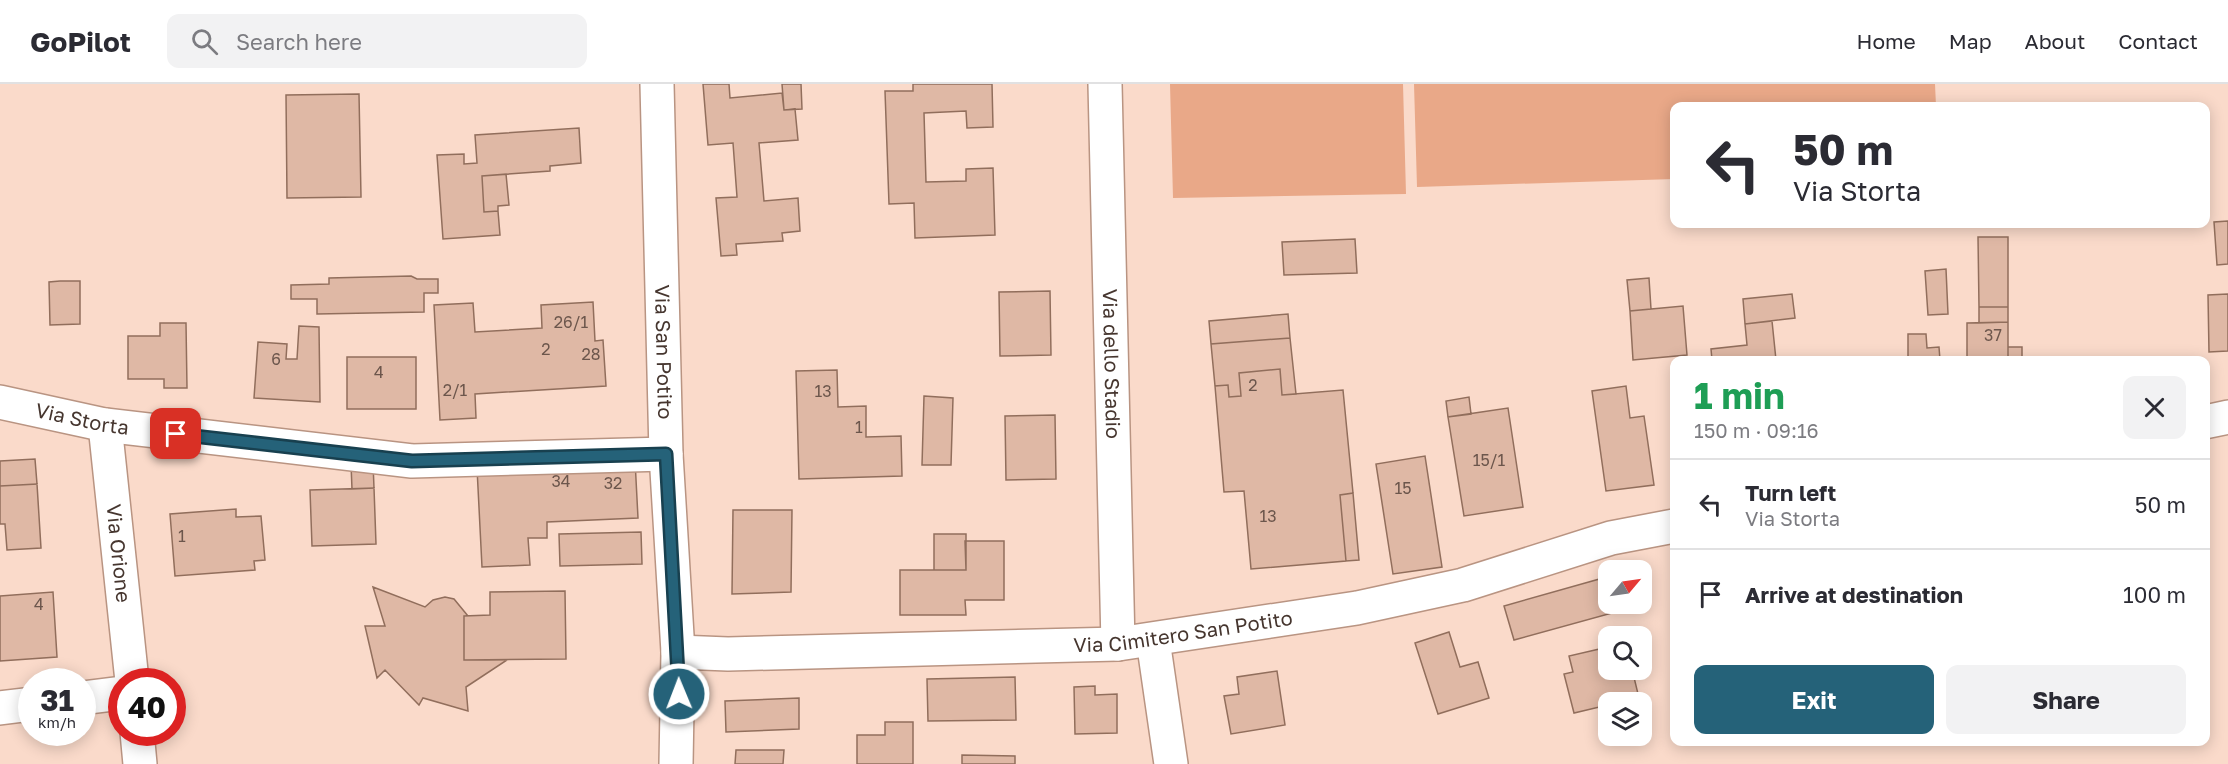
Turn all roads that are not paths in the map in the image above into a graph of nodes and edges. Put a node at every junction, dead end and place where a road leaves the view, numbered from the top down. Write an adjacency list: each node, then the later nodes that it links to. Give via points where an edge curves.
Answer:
1 (657, 84): 7 (street, Via San Potito)
2 (1105, 84): 10 (street, Via dello Stadio)
3 (0, 402): 6 (street, Via Storta)
4 (2228, 417): 5 (street)
5 (2210, 421)
6 (105, 425): 7 (street, Via Storta, via 412,461); 12 (street, Via Orione)
7 (666, 454): 11 (street, Via San Potito)
8 (1670, 526): 9 (street, Via Cimitero San Potito, via 1611,538 1463,585 1357,608)
9 (1153, 640): 10 (street, Via Cimitero San Potito); 18 (street)
10 (1118, 644): 11 (street, Via Cimitero San Potito, via 728,654)
11 (678, 651): 17 (street, Via San Potito)
12 (131, 668)
13 (18, 706): 14 (street)
14 (0, 708)
15 (138, 746): 16 (street)
16 (140, 764)
17 (676, 764)
18 (1171, 764)

